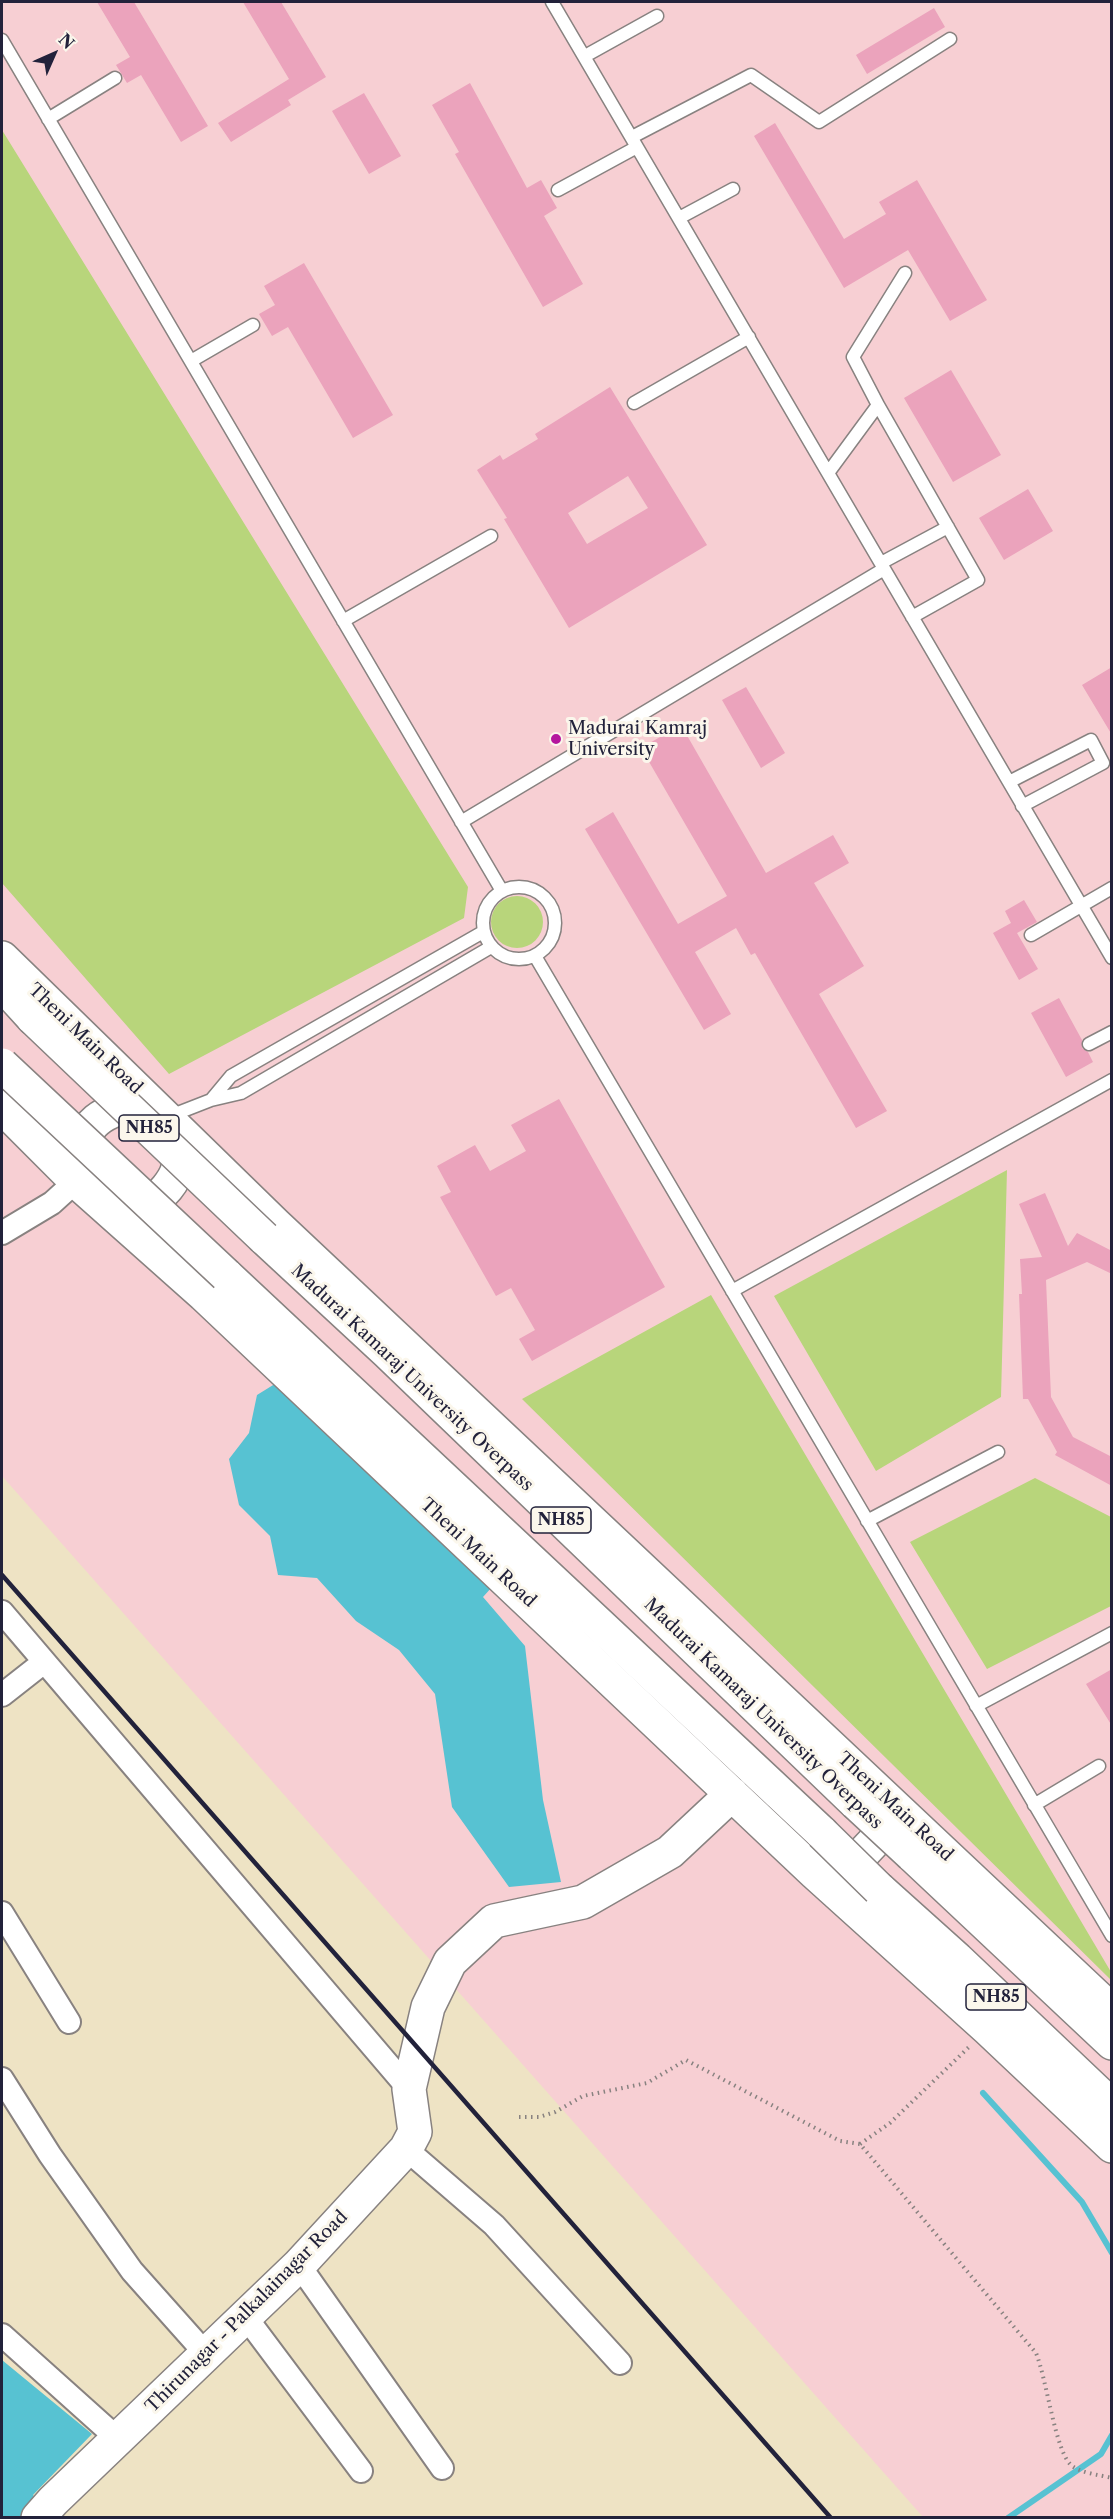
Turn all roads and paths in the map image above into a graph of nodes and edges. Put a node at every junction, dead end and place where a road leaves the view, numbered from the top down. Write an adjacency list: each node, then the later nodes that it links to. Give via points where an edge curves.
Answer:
1 (552, 2): 5 (lane)
2 (657, 16): 5 (lane)
3 (950, 39): 8 (lane, via 819,122 751,75)
4 (2, 40): 7 (lane)
5 (585, 56): 8 (lane)
6 (115, 78): 7 (lane)
7 (48, 119): 15 (lane)
8 (634, 142): 10 (lane); 11 (lane)
9 (733, 189): 11 (lane)
10 (558, 190)
11 (679, 218): 14 (lane)
12 (905, 273): 17 (lane, via 853,357)
13 (253, 325): 15 (lane)
14 (748, 337): 16 (lane); 18 (lane)
15 (190, 362): 23 (lane)
16 (634, 403)
17 (878, 405): 18 (lane); 19 (lane)
18 (828, 473): 21 (lane)
19 (948, 527): 21 (lane); 22 (lane, via 978,580)
20 (491, 536): 23 (lane)
21 (883, 566): 22 (lane); 26 (lane)
22 (912, 617): 24 (lane)
23 (343, 621): 26 (lane)
24 (1009, 783): 25 (lane); 25 (lane, via 1091,740 1103,763)
25 (1022, 806): 29 (lane)
26 (461, 822): 28 (lane)
27 (1112, 888): 29 (lane)
28 (502, 891): 30 (lane, via 486,907); 33 (lane, via 528,888 548,903 554,918 553,935)
29 (1081, 906): 31 (lane); 35 (lane)
30 (483, 932): 32 (lane); 41 (lane, via 231,1076)
31 (1031, 935)
32 (491, 947): 33 (lane, via 513,959); 41 (lane, via 241,1093)
33 (535, 956): 48 (lane)
34 (2, 958): 43 (main road, Theni Main Road / NH85, via 122,1074)
35 (1112, 958)
36 (2, 984): 66 (main road, Madurai Kamaraj University Overpass / NH85, bridge, via 33,1018)
37 (1112, 1032): 38 (lane)
38 (1089, 1044)
39 (2, 1065): 69 (main road, NH85, bridge)
40 (1112, 1080): 48 (lane)
41 (211, 1100): 43 (lane)
42 (2, 1107): 44 (main road, Theni Main Road / NH85, via 50,1155)
43 (158, 1127): 44 (main road, via 117,1109 101,1116 83,1141); 45 (main road, via 178,1167 172,1182 147,1203); 59 (main road, Theni Main Road / NH85, via 206,1156)
44 (84, 1170): 45 (main road); 46 (street, via 52,1203); 47 (main road, Theni Main Road / NH85)
45 (125, 1200): 47 (main road)
46 (2, 1233)
47 (137, 1235): 57 (main road, Theni Main Road / NH85)
48 (732, 1291): 50 (lane)
49 (998, 1452): 50 (lane)
50 (867, 1521): 55 (lane)
51 (2, 1612): 53 (street)
52 (1112, 1633): 55 (lane)
53 (44, 1662): 54 (street); 68 (street)
54 (2, 1695)
55 (976, 1706): 58 (lane)
56 (1099, 1767): 58 (lane)
57 (732, 1794): 60 (main road, Theni Main Road / NH85); 68 (main road, Thirunagar - Palkalainagar Road, via 670,1852 583,1902 494,1921 450,1962 428,2007)
58 (1034, 1805): 62 (lane)
59 (901, 1814): 60 (main road); 63 (main road, Theni Main Road / NH85)
60 (831, 1887): 65 (main road, Theni Main Road / NH85)
61 (2, 1913): 64 (street)
62 (1112, 1936)
63 (1112, 2011)
64 (69, 2022)
65 (988, 2029): 71 (path, via 890,2123); 72 (main road, Theni Main Road / NH85)
66 (1112, 2043)
67 (2, 2079): 77 (street, via 132,2271)
68 (409, 2090): 73 (main road, Thirunagar - Palkalainagar Road, via 415,2132)
69 (1112, 2106)
70 (519, 2117): 71 (path, via 539,2117 583,2096 647,2083 686,2060 840,2141)
71 (860, 2144): 82 (path, via 1036,2353 1044,2372 1061,2450 1072,2466)
72 (1112, 2146)
73 (406, 2149): 74 (main road, Thirunagar - Palkalainagar Road); 78 (street, via 494,2225)
74 (299, 2265): 75 (main road, Thirunagar - Palkalainagar Road); 80 (street)
75 (245, 2316): 77 (main road, Thirunagar - Palkalainagar Road); 81 (street)
76 (2, 2335): 79 (street)
77 (206, 2354): 79 (main road, Thirunagar - Palkalainagar Road)
78 (620, 2363)
79 (118, 2439): 83 (main road, Thirunagar - Palkalainagar Road)
80 (442, 2468)
81 (361, 2471)
82 (1112, 2478)
83 (45, 2509)

